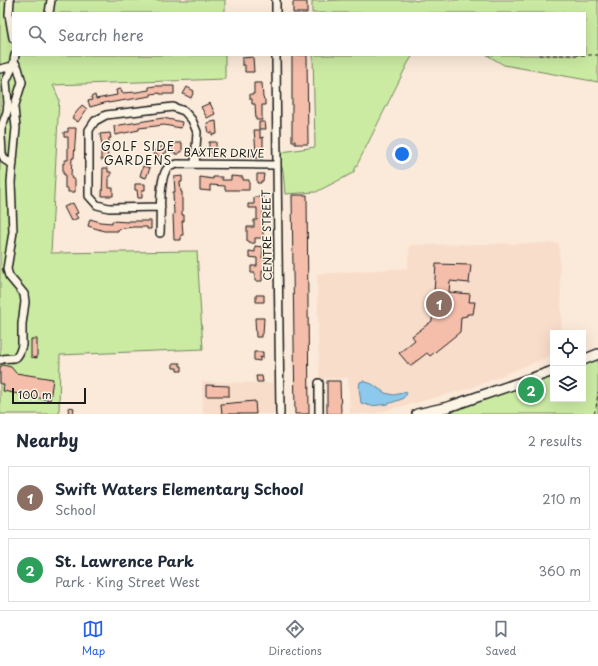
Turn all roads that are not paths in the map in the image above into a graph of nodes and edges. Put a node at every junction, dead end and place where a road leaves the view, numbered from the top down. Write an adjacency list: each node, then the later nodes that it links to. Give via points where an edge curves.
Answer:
1 (10, 0): 6 (street)
2 (50, 0): 4 (street)
3 (276, 0): 5 (street)
4 (50, 12)
5 (276, 12)
6 (12, 32)
7 (276, 56): 12 (street, CENTRE STREET)
8 (15, 59): 9 (street); 10 (street, via 22,82 14,108 16,128); 10 (street, via 6,81 8,103 1,129 2,154 5,160)
9 (0, 69)
10 (13, 164): 17 (street, via 13,232 7,269 9,276 24,294 25,302 21,351 13,359)
11 (195, 164): 12 (street, BAXTER DRIVE); 13 (street, BAXTER DRIVE, via 177,164 168,168 161,187); 13 (street, via 197,132 192,120 184,111 173,107 146,109 106,116 96,121 90,130 89,196 97,205 109,208)
12 (276, 165): 20 (street, CENTRE STREET)
13 (161, 207): 14 (street, BAXTER DRIVE)
14 (160, 233)
15 (598, 354): 16 (main road)
16 (586, 359)
17 (0, 360)
18 (550, 372): 22 (main road, via 451,406)
19 (319, 384): 21 (street)
20 (280, 414)
21 (319, 414)
22 (416, 414)

